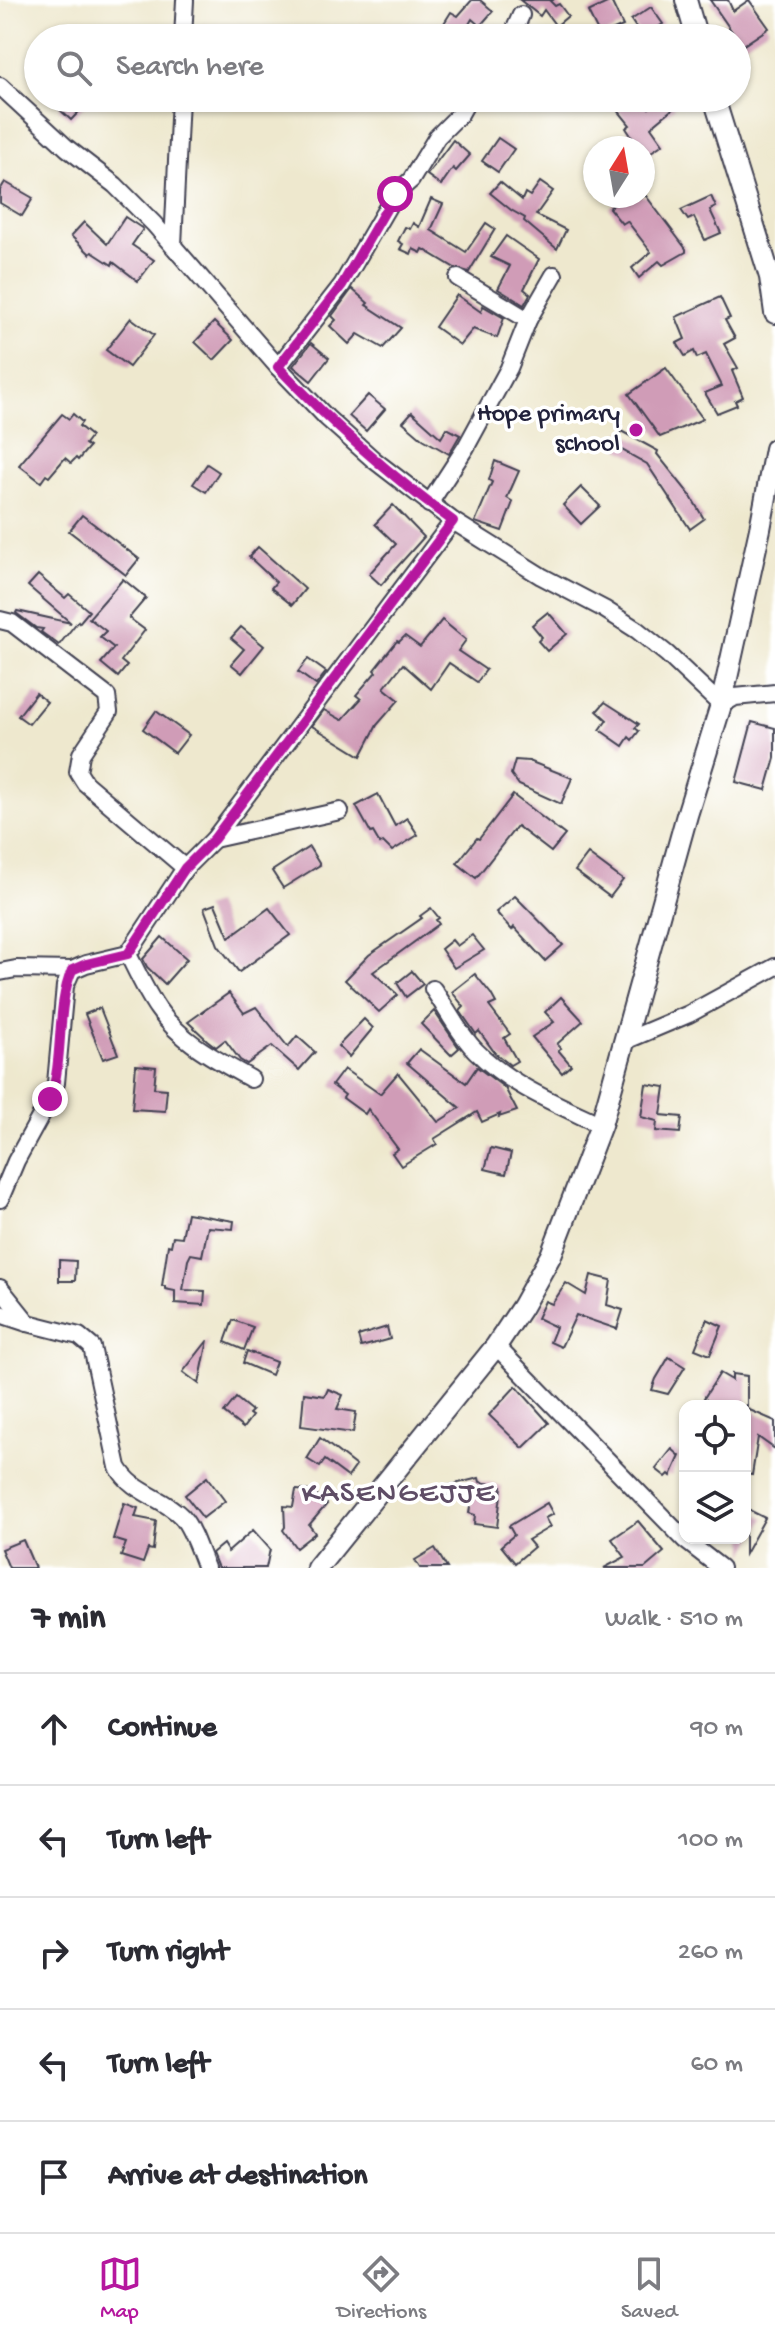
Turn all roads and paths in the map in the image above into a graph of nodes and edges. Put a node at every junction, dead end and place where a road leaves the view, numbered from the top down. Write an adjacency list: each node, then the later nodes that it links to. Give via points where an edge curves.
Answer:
1 (185, 0): 4 (street)
2 (686, 0): 6 (street)
3 (521, 15): 5 (street)
4 (184, 24)
5 (517, 24)
6 (693, 24)
7 (0, 86): 8 (street)
8 (24, 108)
9 (28, 112): 13 (street, via 115,185)
10 (179, 112): 13 (street)
11 (461, 112): 18 (street, via 395,194 342,285)
12 (718, 112): 16 (street, via 770,277)
13 (173, 245): 18 (street)
14 (554, 275): 17 (street)
15 (458, 278): 17 (street)
16 (775, 313)
17 (528, 320): 20 (street, via 509,368)
18 (278, 367): 20 (street, via 327,418)
19 (775, 449): 24 (street)
20 (429, 504): 21 (street)
21 (453, 521): 24 (street, via 637,630); 26 (street)
22 (0, 620): 27 (street, via 12,623 107,696 109,712 81,754 78,772)
23 (775, 693): 24 (street, via 735,697)
24 (721, 705): 33 (street)
25 (340, 811): 26 (street)
26 (214, 839): 27 (street)
27 (185, 868): 28 (street)
28 (128, 954): 30 (street); 34 (street, via 176,1031)
29 (775, 967): 33 (street, via 689,1014)
30 (72, 970): 31 (street); 36 (street, via 65,986 56,1083)
31 (0, 972)
32 (433, 989): 35 (street, via 474,1049 499,1072)
33 (625, 1041): 35 (street)
34 (251, 1079)
35 (601, 1125): 41 (street, via 551,1255)
36 (8, 1161): 37 (street)
37 (0, 1199)
38 (0, 1288): 40 (street)
39 (0, 1314): 40 (street)
40 (28, 1323): 42 (street, via 79,1336 92,1347 118,1467 125,1480 181,1516)
41 (496, 1346): 43 (street); 44 (street, via 685,1540)
42 (206, 1568)
43 (317, 1568)
44 (721, 1568)

